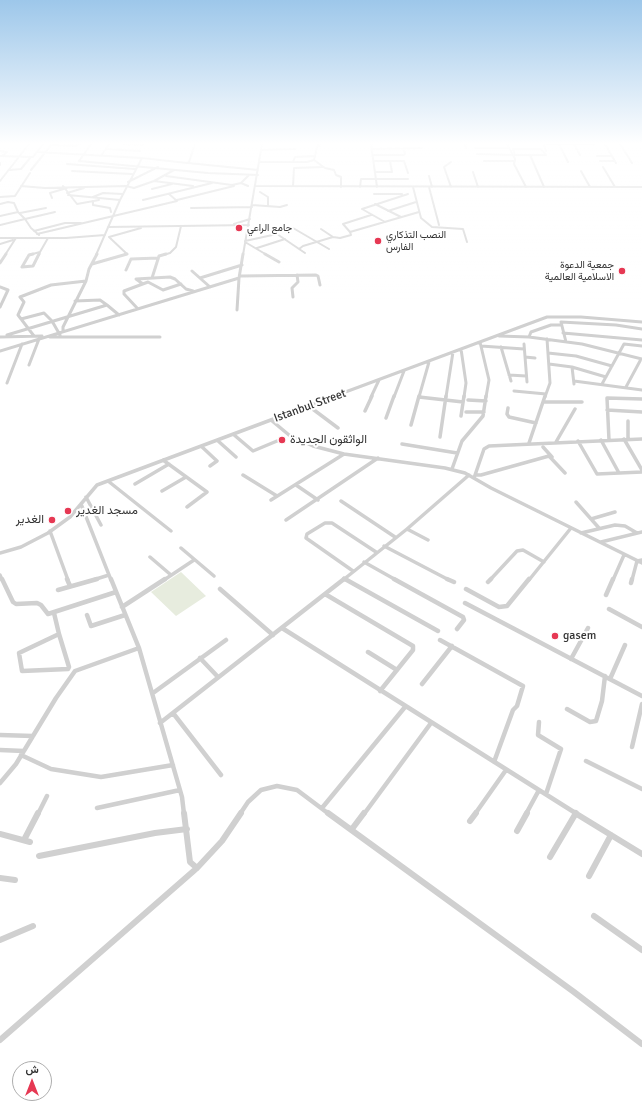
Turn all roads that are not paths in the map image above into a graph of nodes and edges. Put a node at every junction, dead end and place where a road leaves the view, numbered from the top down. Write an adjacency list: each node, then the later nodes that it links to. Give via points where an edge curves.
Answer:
1 (15, 196): 14 (street)
2 (69, 196): 21 (street, via 78,204)
3 (84, 196): 15 (street)
4 (114, 196): 17 (street)
5 (122, 196): 18 (street)
6 (161, 196): 19 (street)
7 (172, 196): 20 (street)
8 (193, 196): 20 (street)
9 (254, 196): 27 (street)
10 (266, 196): 25 (street)
11 (401, 196): 24 (street)
12 (415, 196): 22 (street)
13 (433, 196): 46 (street)
14 (0, 197)
15 (93, 197): 16 (street)
16 (100, 199): 17 (street); 21 (street)
17 (111, 200): 18 (street)
18 (120, 200): 37 (street)
19 (143, 200)
20 (177, 200): 37 (street)
21 (93, 201): 32 (street, via 93,205 110,208)
22 (416, 202): 30 (street); 33 (street)
23 (0, 204): 34 (street, via 12,202)
24 (374, 204): 30 (street); 35 (street, via 362,209)
25 (268, 205): 26 (street); 27 (street)
26 (287, 205)
27 (252, 206): 29 (street); 40 (street)
28 (46, 208): 34 (street)
29 (191, 208)
30 (388, 211): 38 (street)
31 (55, 212): 39 (street)
32 (111, 212)
33 (419, 212): 38 (street); 64 (street, via 430,227 463,229)
34 (19, 213): 36 (street); 39 (street)
35 (371, 215): 41 (street); 53 (street, via 344,224)
36 (0, 216)
37 (112, 217): 49 (street); 54 (street)
38 (401, 217): 41 (street)
39 (25, 219): 43 (street); 52 (street)
40 (250, 219): 44 (street); 45 (street)
41 (385, 222): 53 (street)
42 (80, 223): 52 (street, via 65,223)
43 (0, 225)
44 (230, 225): 45 (street); 48 (street)
45 (249, 225): 62 (street)
46 (439, 225)
47 (147, 226): 48 (street); 49 (street); 74 (street, via 109,237 127,254)
48 (181, 226): 73 (street, via 175,249)
49 (108, 227): 55 (street)
50 (293, 228): 63 (street)
51 (321, 229): 56 (street)
52 (34, 231): 54 (street)
53 (350, 232): 56 (street, via 351,235)
54 (38, 234): 58 (street)
55 (105, 235): 59 (street); 78 (street)
56 (333, 237): 63 (street)
57 (0, 238): 60 (street)
58 (44, 238): 59 (street); 60 (street)
59 (48, 238): 71 (street)
60 (15, 239): 65 (street); 77 (street)
61 (285, 239): 62 (street, via 273,234); 66 (street); 68 (street)
62 (245, 242): 68 (street); 79 (street)
63 (317, 242): 67 (street); 69 (street)
64 (468, 242)
65 (0, 244)
66 (294, 245): 67 (street); 70 (street)
67 (303, 246): 70 (street)
68 (258, 248): 76 (street)
69 (329, 248)
70 (299, 249): 72 (street)
71 (40, 252): 71 (street, via 33,266 22,267 29,255)
72 (305, 253)
73 (158, 258): 75 (street); 84 (street)
74 (114, 259): 75 (street); 78 (street)
75 (131, 259): 80 (street)
76 (279, 262)
77 (0, 263)
78 (92, 264): 86 (street)
79 (242, 265): 83 (street); 85 (street)
80 (126, 270)
81 (192, 271): 85 (street)
82 (297, 275): 83 (street); 89 (street, via 317,276); 93 (street, via 298,282 292,288)
83 (240, 277): 91 (street); 98 (street)
84 (152, 278): 87 (street, via 136,279); 88 (street, via 170,277)
85 (200, 278): 91 (street)
86 (86, 281): 94 (street); 101 (street, via 51,285 23,295 20,297 24,302 18,314)
87 (143, 284): 88 (street, via 152,283 163,290); 97 (street, via 123,293)
88 (181, 284): 92 (street)
89 (320, 285)
90 (0, 287): 96 (street, via 8,290)
91 (210, 287): 92 (street)
92 (194, 292): 97 (street)
93 (292, 297)
94 (75, 301): 95 (street, via 100,300); 100 (street)
95 (107, 305): 99 (street); 100 (street)
96 (0, 307)
97 (138, 309): 99 (street)
98 (237, 310)
99 (119, 315): 107 (street)
100 (68, 317): 102 (street); 107 (street)
101 (21, 319): 102 (street, via 44,313); 105 (street)
102 (52, 321): 105 (street); 107 (street)
103 (642, 322): 108 (street, Istanbul Street, via 556,316)
104 (561, 325): 106 (street, via 563,322); 109 (street); 116 (street, via 551,325 531,332)
105 (28, 328): 110 (street); 114 (street)
106 (642, 329)
107 (62, 332): 111 (street); 115 (street)
108 (506, 332): 112 (street, Istanbul Street); 113 (street)
109 (563, 333): 120 (street); 121 (street)
110 (34, 336): 111 (street); 114 (street)
111 (47, 336): 115 (street); 117 (street)
112 (496, 336): 113 (street); 123 (street, Istanbul Street)
113 (511, 336): 116 (street)
114 (0, 337)
115 (60, 337): 118 (street)
116 (529, 337): 119 (street)
117 (39, 338): 122 (street); 138 (street)
118 (160, 338)
119 (547, 340): 121 (street); 131 (street)
120 (642, 340)
121 (566, 342): 132 (street)
122 (22, 344): 129 (street); 148 (street)
123 (480, 344): 126 (street); 127 (street, Istanbul Street); 158 (street, via 489,380)
124 (524, 344): 128 (street)
125 (642, 346): 132 (street, via 624,344)
126 (501, 348): 128 (street); 142 (street)
127 (461, 349): 130 (street, Istanbul Street); 159 (street, via 466,383)
128 (524, 349): 133 (street)
129 (0, 351)
130 (453, 352): 136 (street, Istanbul Street); 156 (street)
131 (548, 353): 137 (street); 139 (street, via 576,356)
132 (618, 354): 135 (street); 139 (street)
133 (525, 357): 134 (street); 143 (street)
134 (535, 358)
135 (642, 360): 150 (street)
136 (429, 362): 141 (street, Istanbul Street); 154 (street)
137 (549, 364): 140 (street); 153 (street, via 550,383)
138 (29, 365)
139 (612, 366): 144 (street)
140 (572, 367): 144 (street); 149 (street, via 574,382)
141 (404, 371): 145 (street, Istanbul Street); 171 (street)
142 (509, 375): 143 (street); 146 (street)
143 (526, 376): 147 (street)
144 (606, 377): 149 (street)
145 (379, 380): 162 (street, Istanbul Street); 166 (street)
146 (511, 381)
147 (527, 382)
148 (7, 383)
149 (602, 384): 150 (street)
150 (626, 387): 151 (street)
151 (642, 390)
152 (514, 391): 153 (street)
153 (546, 394): 160 (street)
154 (419, 397): 156 (street); 175 (street)
155 (642, 399): 165 (street, via 609,398)
156 (446, 400): 159 (street); 178 (street)
157 (468, 400): 158 (street)
158 (486, 401): 168 (street)
159 (464, 402): 170 (street)
160 (543, 402): 161 (street); 174 (street)
161 (582, 402)
162 (310, 406): 172 (street, Istanbul Street); 176 (street)
163 (508, 408): 174 (street, via 509,416)
164 (575, 408): 185 (street)
165 (607, 410): 169 (street); 183 (street)
166 (365, 412)
167 (466, 412): 168 (street)
168 (484, 412): 191 (street, via 462,441)
169 (642, 412)
170 (461, 416)
171 (386, 418)
172 (271, 420): 177 (street, Istanbul Street); 192 (street, via 301,442)
173 (628, 421): 179 (street)
174 (536, 423): 187 (street)
175 (411, 425)
176 (338, 428)
177 (232, 434): 181 (street, Istanbul Street); 184 (street, via 253,451)
178 (440, 437)
179 (626, 439): 180 (street); 183 (street); 200 (street)
180 (642, 439)
181 (217, 440): 189 (street, Istanbul Street); 193 (street)
182 (601, 440): 183 (street); 186 (street); 202 (street)
183 (609, 440)
184 (277, 441)
185 (556, 442): 186 (street); 187 (street)
186 (578, 442): 202 (street, via 596,473)
187 (529, 443): 205 (street, via 485,447)
188 (402, 444): 191 (street)
189 (201, 446): 196 (street, Istanbul Street); 198 (street, via 217,461)
190 (543, 446): 195 (street)
191 (457, 453): 199 (street)
192 (344, 454): 194 (street); 209 (street)
193 (236, 456)
194 (378, 458): 199 (street); 214 (street)
195 (553, 458): 201 (street); 205 (street, via 548,456)
196 (163, 460): 197 (street); 207 (street, Istanbul Street)
197 (169, 464): 206 (street); 208 (street)
198 (210, 466)
199 (452, 469): 204 (street)
200 (642, 471): 202 (street)
201 (565, 473)
202 (619, 473)
203 (244, 474): 211 (street)
204 (469, 475): 205 (street); 225 (street)
205 (475, 476): 223 (street)
206 (186, 477): 210 (street); 218 (street, via 207,492)
207 (108, 481): 212 (street, Istanbul Street, via 94,487); 227 (street)
208 (135, 484)
209 (296, 485): 211 (street); 214 (street)
210 (162, 491)
211 (278, 496): 213 (street)
212 (86, 497): 217 (street, Istanbul Street); 222 (street)
213 (271, 500)
214 (318, 500): 221 (street)
215 (341, 501): 231 (street)
216 (576, 502): 220 (street)
217 (80, 504): 226 (street, Istanbul Street, via 70,517); 248 (street)
218 (187, 507)
219 (615, 512): 220 (street)
220 (591, 519): 224 (street)
221 (286, 520)
222 (101, 525)
223 (571, 528): 229 (street); 244 (street)
224 (599, 528): 229 (street); 230 (street, via 618,525)
225 (407, 529): 231 (street); 232 (street)
226 (50, 531): 237 (street, Istanbul Street, via 26,545); 255 (street)
227 (172, 531)
228 (642, 532): 230 (street)
229 (581, 533): 233 (street)
230 (637, 533): 233 (street)
231 (395, 537): 234 (street)
232 (428, 540)
233 (600, 542): 238 (street)
234 (384, 546): 236 (street); 252 (street)
235 (181, 548): 240 (street)
236 (376, 552): 243 (street); 246 (street, via 332,523 325,523 307,534 306,538)
237 (0, 553)
238 (624, 554): 242 (street); 261 (street)
239 (150, 557): 249 (street)
240 (194, 560): 249 (street); 250 (street)
241 (642, 560): 242 (street)
242 (637, 561): 245 (street); 254 (street)
243 (364, 562): 246 (street); 271 (street, via 464,617)
244 (544, 562): 253 (street, via 523,550 517,551); 257 (street, via 504,608)
245 (642, 564)
246 (353, 571): 251 (street)
247 (0, 575): 265 (street, via 13,602 38,604 46,613)
248 (109, 575): 255 (street); 259 (street)
249 (171, 575): 263 (street)
250 (214, 576)
251 (344, 578): 260 (street); 272 (street)
252 (454, 582)
253 (488, 582)
254 (631, 583)
255 (70, 586): 258 (street)
256 (220, 589): 274 (street)
257 (466, 589)
258 (58, 590)
259 (116, 592): 263 (street); 265 (street)
260 (325, 594): 269 (street); 284 (street, via 413,646)
261 (606, 595)
262 (465, 602): 282 (street)
263 (122, 607): 267 (street)
264 (609, 609): 268 (street)
265 (54, 613): 273 (street)
266 (87, 615): 267 (street, via 91,626)
267 (125, 616): 279 (street)
268 (642, 627)
269 (282, 628): 274 (street); 289 (street)
270 (588, 628): 282 (street)
271 (457, 629)
272 (438, 631)
273 (60, 634): 283 (street); 283 (street, via 22,650 19,653 20,668 25,672)
274 (273, 635): 286 (street)
275 (226, 640): 281 (street)
276 (440, 640): 278 (street)
277 (625, 645): 287 (street)
278 (452, 646): 288 (street); 305 (street, via 523,686)
279 (139, 648): 285 (street); 290 (street)
280 (368, 652): 284 (street)
281 (200, 658): 286 (street); 290 (street)
282 (571, 659): 287 (street)
283 (68, 669): 285 (street)
284 (397, 670): 289 (street)
285 (75, 671): 300 (street)
286 (218, 677): 295 (street)
287 (607, 678): 291 (street); 294 (street, via 596,721 590,722)
288 (422, 684)
289 (380, 691): 293 (street)
290 (153, 693): 297 (street)
291 (642, 696)
292 (642, 704): 301 (street)
293 (405, 707): 298 (street); 316 (street)
294 (567, 709)
295 (173, 713): 297 (street); 308 (street)
296 (540, 722): 313 (street, via 538,735 561,749)
297 (160, 723): 306 (street)
298 (431, 723): 305 (street); 320 (street)
299 (0, 735): 300 (street)
300 (33, 736): 303 (street)
301 (632, 747)
302 (0, 750): 303 (street)
303 (23, 753): 306 (street, via 51,769 101,777); 309 (street)
304 (586, 761): 310 (street)
305 (494, 762): 307 (street)
306 (173, 765): 311 (street)
307 (506, 770): 312 (street); 318 (street)
308 (221, 775)
309 (0, 783)
310 (642, 789)
311 (180, 790): 315 (street); 319 (street)
312 (539, 790): 313 (street); 321 (street)
313 (546, 794): 317 (street)
314 (47, 796): 324 (street)
315 (97, 808)
316 (322, 808): 320 (street); 329 (street, via 297,790 277,786 261,790 248,802 222,841)
317 (576, 813): 323 (street); 328 (street)
318 (470, 822)
319 (187, 829): 327 (street); 329 (street, via 190,862)
320 (352, 830): 338 (street)
321 (517, 831)
322 (0, 834): 324 (street)
323 (611, 835): 326 (street); 330 (street)
324 (24, 840): 325 (street)
325 (30, 842)
326 (642, 854)
327 (38, 856)
328 (550, 857)
329 (197, 868): 337 (street)
330 (588, 876)
331 (0, 878): 332 (street)
332 (15, 880)
333 (594, 916): 336 (street)
334 (33, 926): 335 (street)
335 (0, 940)
336 (642, 950)
337 (0, 1040)
338 (642, 1044)

